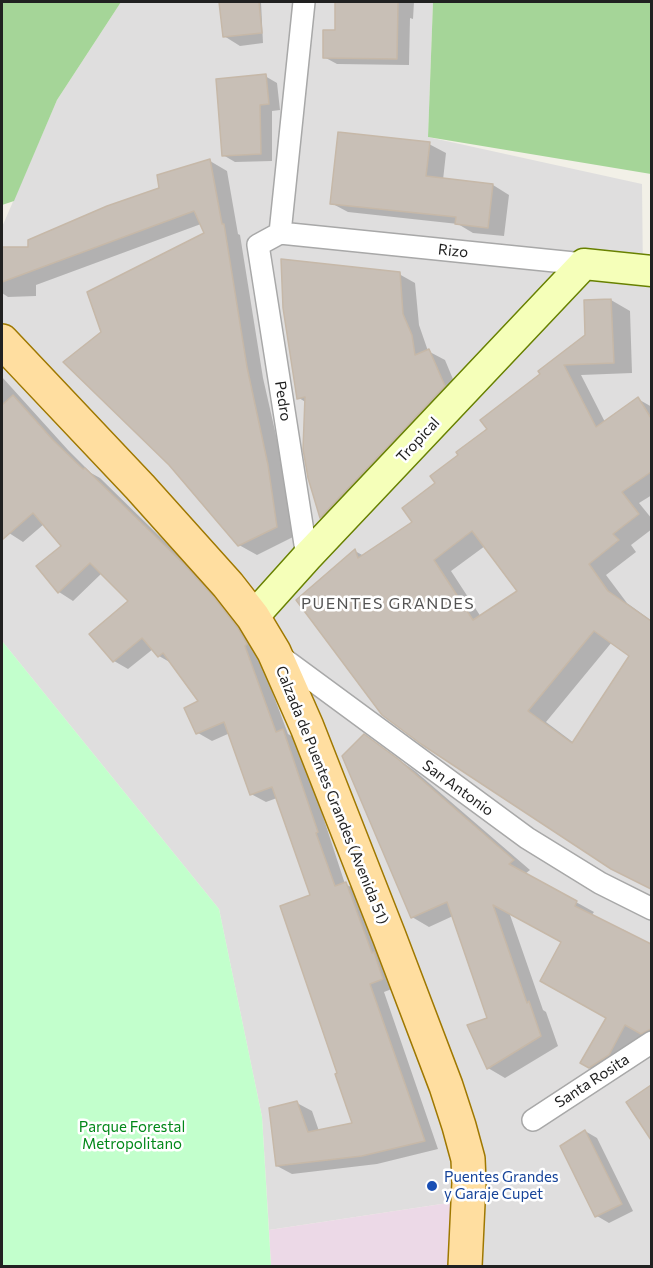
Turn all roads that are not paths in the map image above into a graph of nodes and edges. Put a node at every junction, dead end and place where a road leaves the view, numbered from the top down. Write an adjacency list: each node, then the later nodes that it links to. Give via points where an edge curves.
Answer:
1 (304, 2): 2 (street)
2 (280, 232): 3 (street, Rizo); 6 (street, Pedro, via 258,245)
3 (584, 264): 4 (street, Rizo); 6 (street, Tropical)
4 (651, 271)
5 (2, 341): 7 (main road, Calzada de Puentes Grandes (Avenida 51), via 140,487)
6 (307, 557): 7 (street, Tropical)
7 (253, 617): 8 (main road, Calzada de Puentes Grandes (Avenida 51))
8 (274, 652): 9 (street, San Antonio, via 527,838); 12 (main road, Calzada de Puentes Grandes (Avenida 51), via 389,936 459,1126 468,1159)
9 (651, 909)
10 (651, 1042): 11 (street, Santa Rosita)
11 (533, 1120)
12 (465, 1266)

